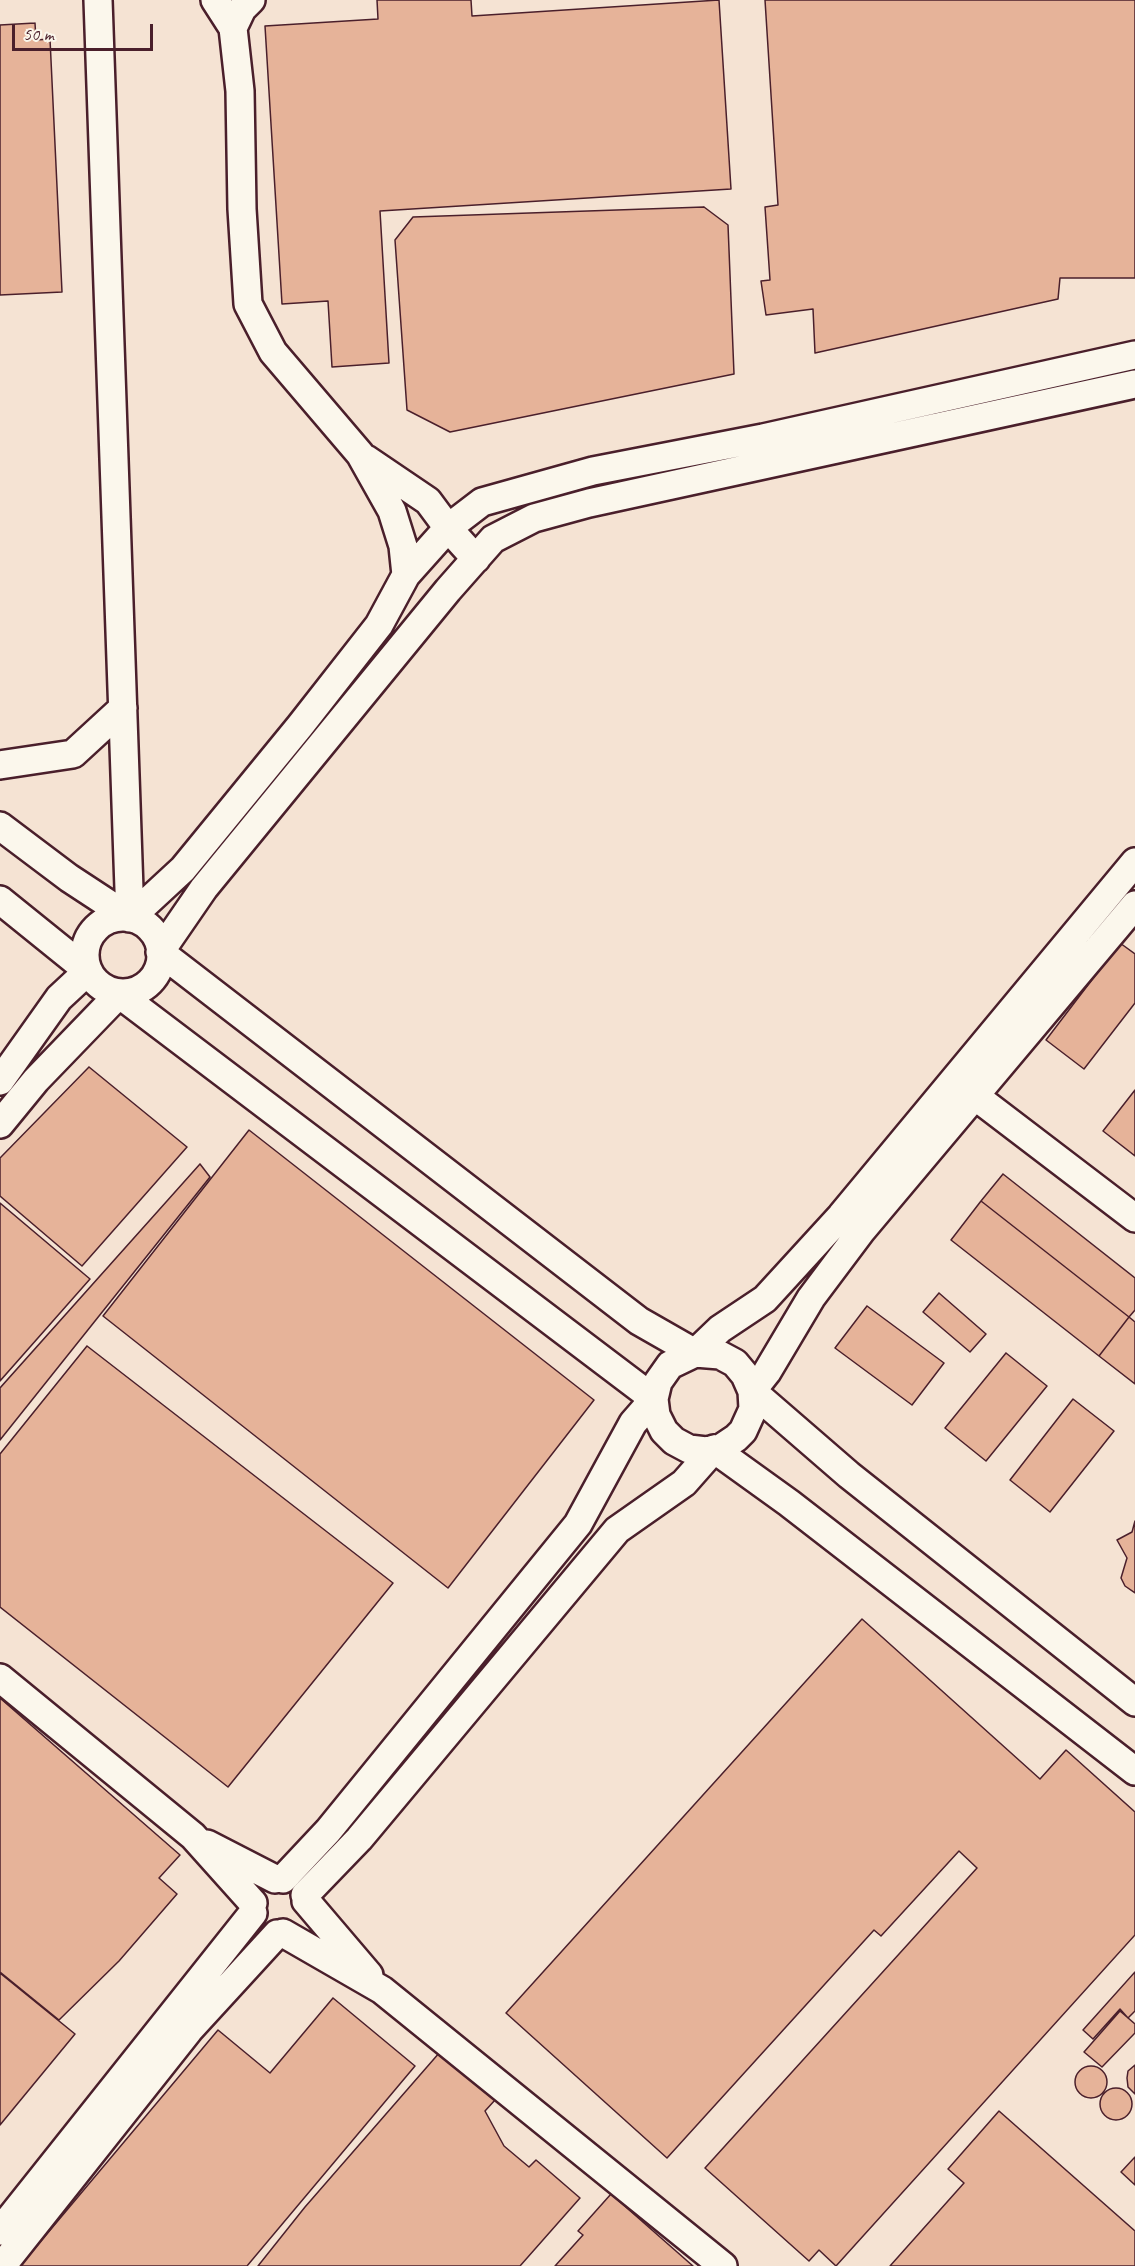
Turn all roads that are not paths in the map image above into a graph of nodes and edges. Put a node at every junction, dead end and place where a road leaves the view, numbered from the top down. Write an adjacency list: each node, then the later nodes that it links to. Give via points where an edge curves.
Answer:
1 (98, 0): 13 (street)
2 (215, 0): 4 (street)
3 (251, 0): 4 (street)
4 (233, 28): 7 (street, via 240,91 248,304 273,352)
5 (1135, 355): 9 (street, via 763,438 593,471)
6 (1135, 384): 11 (street, via 589,503 534,519 493,540)
7 (360, 454): 8 (street); 12 (street, via 392,511 403,546)
8 (428, 501): 9 (street); 10 (street)
9 (482, 502): 10 (street)
10 (448, 528): 11 (street); 12 (street)
11 (476, 559): 20 (street, via 204,888)
12 (406, 575): 19 (street, via 379,625 300,726 183,869)
13 (123, 708): 14 (street, via 73,754); 19 (street)
14 (0, 765)
15 (0, 826): 19 (street)
16 (1135, 862): 27 (street, via 841,1216 765,1299 720,1329)
17 (0, 900): 21 (street)
18 (1135, 905): 24 (street)
19 (130, 918): 20 (street, via 153,931); 21 (street, via 105,921 95,930 86,945)
20 (160, 952): 22 (street, via 158,971 148,984 132,993); 27 (street, via 639,1321)
21 (88, 971): 22 (street, via 102,987); 23 (street, via 59,998)
22 (118, 994): 25 (street); 29 (street)
23 (0, 1082)
24 (975, 1096): 26 (street); 28 (street, via 862,1230)
25 (0, 1124)
26 (1135, 1218)
27 (695, 1353): 28 (street, via 720,1355 735,1363); 29 (street, via 670,1365 658,1382)
28 (752, 1390): 30 (street, via 753,1409 743,1431); 32 (street, via 849,1475)
29 (654, 1399): 30 (street, via 656,1415 674,1441 689,1449); 35 (street, via 633,1423 578,1524 328,1831)
30 (714, 1449): 33 (street); 36 (street, via 684,1483 617,1530)
31 (0, 1678): 34 (street)
32 (1135, 1702)
33 (1135, 1771)
34 (193, 1836): 35 (street); 37 (street)
35 (279, 1879): 36 (street, via 293,1882); 37 (street, via 260,1888)
36 (306, 1898): 38 (street, via 303,1922 297,1929); 39 (street)
37 (253, 1908): 38 (street, via 263,1928); 40 (street)
38 (280, 1934): 39 (street); 40 (street, via 189,2030)
39 (382, 1990): 43 (street)
40 (32, 2210): 41 (street); 42 (street)
41 (0, 2231)
42 (2, 2266)
43 (723, 2266)

